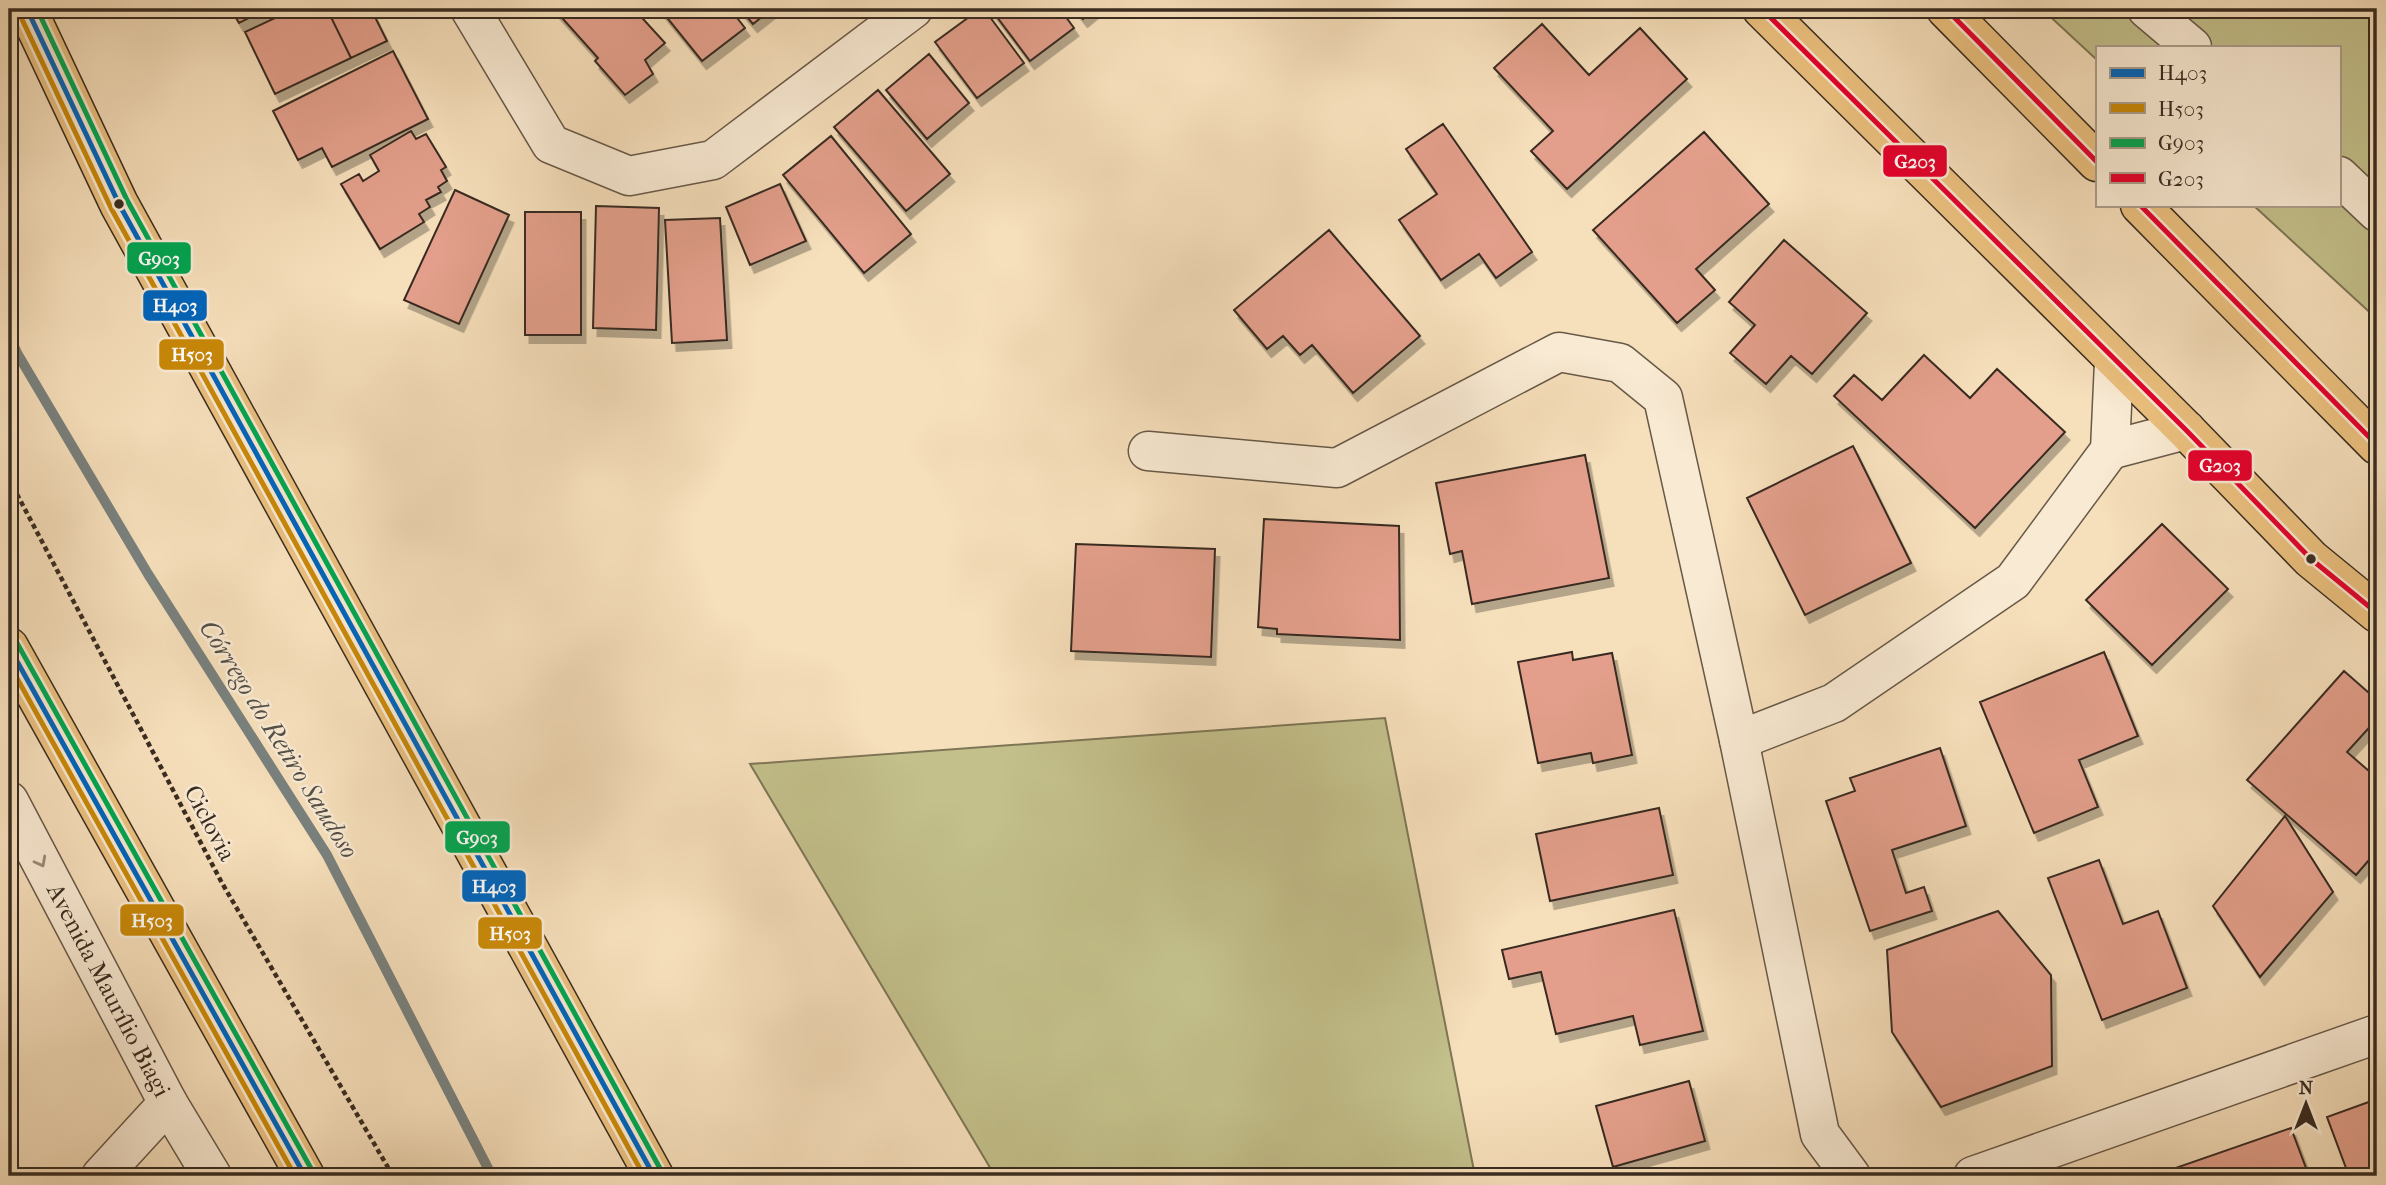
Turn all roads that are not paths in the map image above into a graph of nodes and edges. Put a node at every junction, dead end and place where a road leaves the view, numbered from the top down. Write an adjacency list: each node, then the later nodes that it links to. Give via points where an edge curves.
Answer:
1 (27, 9): 26 (main road, via 119,204)
2 (470, 9): 3 (street, via 551,144 629,176 713,160)
3 (913, 9)
4 (1762, 9): 12 (main road)
5 (1946, 9): 8 (main road)
6 (2147, 9): 7 (street)
7 (2191, 46)
8 (2096, 161)
9 (2340, 177): 11 (street)
10 (2141, 206): 14 (main road)
11 (2377, 212)
12 (2115, 362): 13 (main road); 15 (street)
13 (2186, 430): 15 (street); 17 (main road, via 2311,559)
14 (2377, 445)
15 (2110, 450): 19 (street, via 2013,581 1834,703)
16 (1147, 451): 19 (street, via 1337,468 1559,352 1620,363 1663,398)
17 (2377, 614)
18 (10, 651): 25 (main road)
19 (1739, 740): 27 (street, via 1820,1134)
20 (9, 801): 22 (street, Avenida Maurílio Biagi, one-way to 22)
21 (2377, 1034): 28 (street)
22 (168, 1103): 23 (street); 24 (street, Avenida Maurílio Biagi)
23 (101, 1176)
24 (212, 1176)
25 (305, 1176)
26 (654, 1176)
27 (1851, 1176)
28 (1973, 1176)

